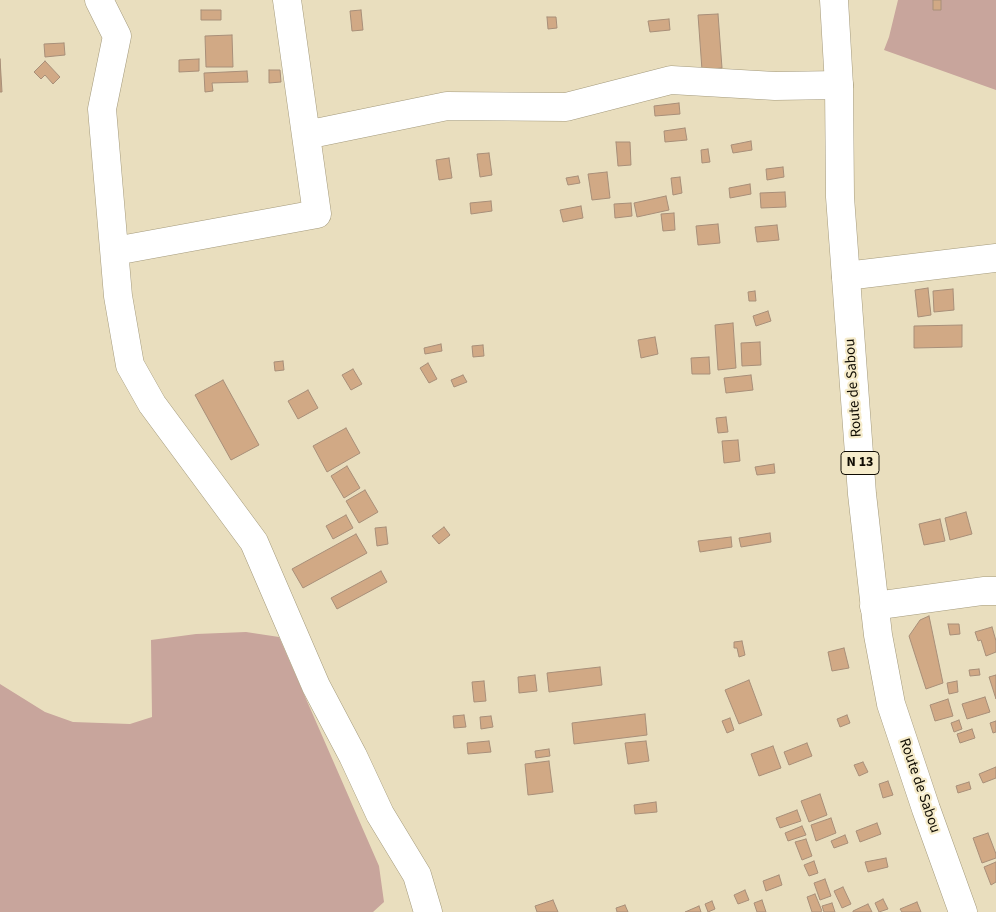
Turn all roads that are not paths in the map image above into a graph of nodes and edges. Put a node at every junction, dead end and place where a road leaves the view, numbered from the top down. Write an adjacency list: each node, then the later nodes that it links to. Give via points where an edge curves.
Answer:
1 (100, 0): 6 (street, via 117,36 102,109)
2 (287, 0): 5 (street)
3 (834, 0): 4 (street, Route de Sabou / N 13)
4 (839, 85): 5 (street, via 775,86 671,80 566,108 447,106); 8 (street, Route de Sabou / N 13, via 840,197)
5 (306, 135): 6 (street, via 317,214)
6 (115, 251): 11 (street, via 118,296 130,365 152,404 254,542 316,686 380,814 417,875)
7 (996, 258): 8 (street)
8 (846, 276): 10 (street, Route de Sabou / N 13)
9 (996, 591): 10 (street)
10 (874, 606): 12 (street, Route de Sabou / N 13, via 891,704)
11 (428, 912)
12 (964, 912)

